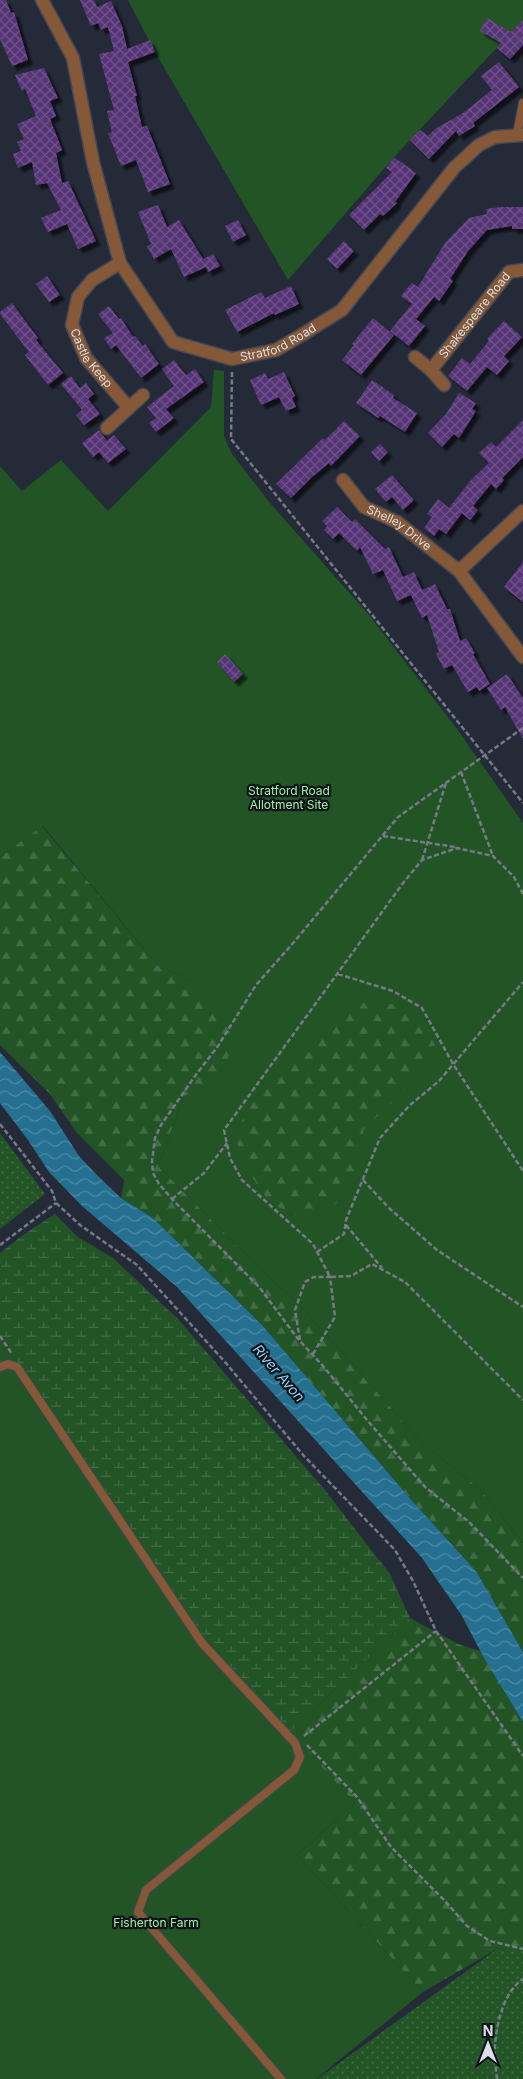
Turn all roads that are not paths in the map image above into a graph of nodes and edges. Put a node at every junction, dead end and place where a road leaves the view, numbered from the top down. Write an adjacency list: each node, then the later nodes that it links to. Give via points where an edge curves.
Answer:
1 (42, 0): 4 (street, Stratford Road, via 73,58 93,162)
2 (523, 103): 3 (lane)
3 (520, 135): 4 (street, Stratford Road, via 495,137 479,145 454,168 342,310 276,350 232,359 173,342)
4 (120, 263): 10 (street, Castle Keep, via 92,280 78,296 72,326 86,358)
5 (523, 270): 7 (street, Shakespeare Road, via 509,272)
6 (415, 357): 7 (street)
7 (431, 370): 8 (street)
8 (444, 385)
9 (143, 395): 10 (street)
10 (129, 408): 11 (street)
11 (107, 428)
12 (343, 480): 14 (street, Shelley Drive, via 364,507 397,522)
13 (523, 511): 14 (street)
14 (459, 571): 15 (street, Shelley Drive)
15 (523, 657)
16 (0, 1367): 17 (lane, via 8,1364 18,1367 202,1643 295,1743 300,1757 294,1770 146,1890 138,1912)
17 (281, 2079)

